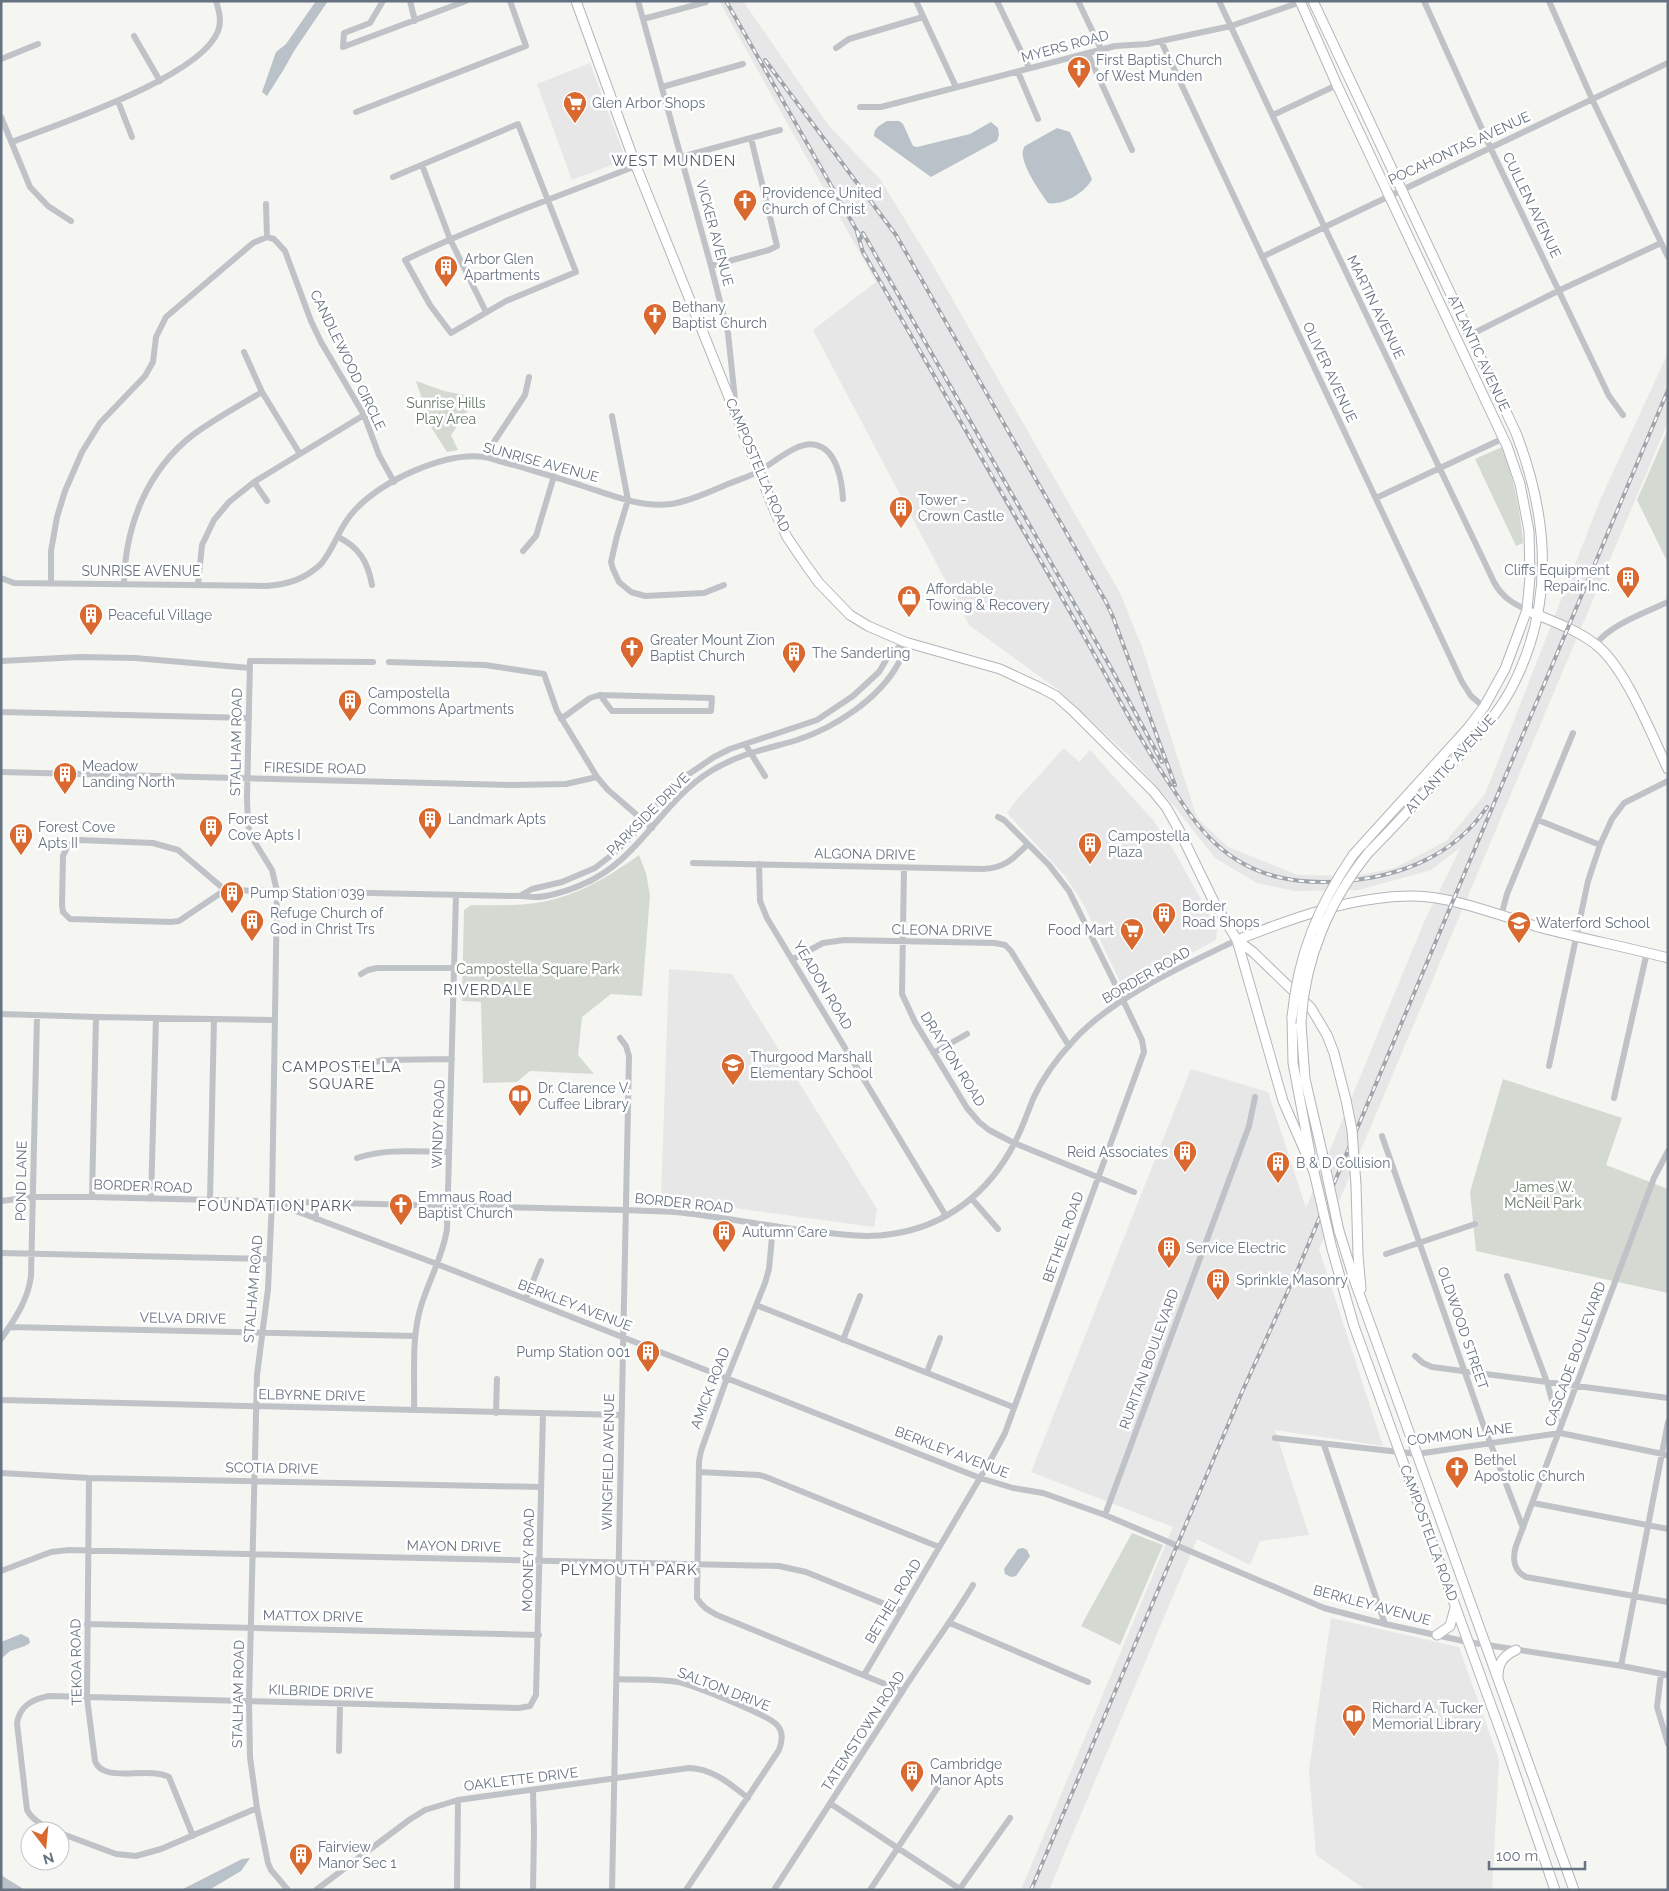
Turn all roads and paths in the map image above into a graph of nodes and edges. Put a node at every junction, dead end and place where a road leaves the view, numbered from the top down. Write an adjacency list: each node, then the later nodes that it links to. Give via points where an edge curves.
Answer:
1 (216, 1): 32 (street, via 220,19 212,42)
2 (383, 1): 19 (street, via 370,23 344,33 343,47)
3 (410, 1): 19 (street)
4 (466, 1): 19 (street)
5 (510, 1): 39 (street, via 526,46)
6 (576, 1): 51 (main road, CAMPOSTELLA ROAD)
7 (638, 1): 18 (street, VICKER AVENUE)
8 (916, 1): 17 (street)
9 (997, 1): 30 (street)
10 (1078, 1): 25 (street)
11 (1219, 1): 20 (street, MARTIN AVENUE)
12 (1313, 1): 53 (main road, ATLANTIC AVENUE)
13 (1424, 1): 47 (street, CULLEN AVENUE)
14 (1548, 1): 36 (street)
15 (706, 2): 18 (street)
16 (1302, 2): 20 (street, MYERS ROAD); 33 (main road, ATLANTIC AVENUE)
17 (923, 17): 24 (street, via 849,38); 35 (street)
18 (643, 19): 34 (street, VICKER AVENUE)
19 (415, 21)
20 (1231, 26): 22 (street, MYERS ROAD); 40 (street, MARTIN AVENUE)
21 (134, 36): 32 (street)
22 (1161, 42): 25 (street, MYERS ROAD); 62 (street, OLIVER AVENUE)
23 (38, 44): 27 (street)
24 (836, 48)
25 (1101, 49): 26 (street, MYERS ROAD)
26 (1088, 54): 30 (street, MYERS ROAD); 48 (street)
27 (1, 59)
28 (1668, 63): 36 (street, POCAHONTAS AVENUE)
29 (743, 64): 34 (street)
30 (1030, 68): 31 (street, MYERS ROAD)
31 (1018, 72): 35 (street, MYERS ROAD); 42 (street)
32 (160, 81): 37 (street)
33 (1337, 85): 40 (street); 54 (main road, ATLANTIC AVENUE)
34 (662, 87): 49 (street, VICKER AVENUE)
35 (956, 87): 38 (street, MYERS ROAD, via 881,107)
36 (1592, 99): 47 (street, POCAHONTAS AVENUE); 61 (street)
37 (118, 101): 44 (street); 46 (street)
38 (860, 107)
39 (356, 112)
40 (1274, 115): 58 (street, MARTIN AVENUE)
41 (1, 116): 46 (street)
42 (1038, 119)
43 (780, 130): 45 (street)
44 (132, 137)
45 (751, 138): 49 (street); 64 (street, via 776,246)
46 (12, 142): 57 (street, via 30,187 48,206)
47 (1491, 148): 53 (street, POCAHONTAS AVENUE); 65 (street, CULLEN AVENUE)
48 (1132, 150)
49 (681, 157): 64 (street, VICKER AVENUE)
50 (422, 165): 52 (street); 55 (street, via 518,124); 60 (street)
51 (636, 166): 55 (street); 72 (main road, CAMPOSTELLA ROAD)
52 (393, 177)
53 (1402, 189): 54 (street, POCAHONTAS AVENUE); 67 (main road, ATLANTIC AVENUE)
54 (1389, 195): 58 (street, POCAHONTAS AVENUE); 75 (main road, ATLANTIC AVENUE)
55 (548, 200): 60 (street); 66 (street, via 576,272)
56 (266, 204): 59 (street)
57 (71, 221)
58 (1324, 226): 62 (street, POCAHONTAS AVENUE); 78 (street, MARTIN AVENUE)
59 (267, 237): 71 (street, CANDLEWOOD CIRCLE, via 281,244 285,251 315,328); 90 (street, via 253,243 166,317 145,376 90,438 75,465 56,517)
60 (450, 239): 66 (street); 66 (street, via 405,260 430,305 451,333)
61 (1661, 244): 63 (street); 65 (street)
62 (1262, 257): 83 (street, OLIVER AVENUE)
63 (1668, 257)
64 (711, 266): 72 (street, VICKER AVENUE, via 728,334)
65 (1560, 290): 67 (street); 73 (street, CULLEN AVENUE, via 1609,396)
66 (486, 312)
67 (1470, 335): 97 (main road, ATLANTIC AVENUE, via 1516,432 1531,478 1541,547 1542,582)
68 (244, 352): 70 (street)
69 (529, 376): 77 (street, via 525,395)
70 (262, 392): 76 (street); 91 (street, via 192,436 156,473 134,518 125,557)
71 (364, 415): 76 (street); 82 (street, CANDLEWOOD CIRCLE)
72 (737, 415): 79 (main road, CAMPOSTELLA ROAD)
73 (1623, 415)
74 (612, 416): 85 (street)
75 (1504, 438): 78 (street); 96 (main road, ATLANTIC AVENUE, via 1516,466 1527,515 1530,553)
76 (300, 454): 81 (street)
77 (484, 457): 80 (street, SUNRISE AVENUE); 82 (street, SUNRISE AVENUE, via 445,461 421,468)
78 (1440, 469): 83 (street); 96 (street, MARTIN AVENUE, via 1498,589 1508,600)
79 (758, 472): 84 (street, SUNRISE AVENUE, via 805,444 821,446 842,481); 85 (street, SUNRISE AVENUE, via 678,502 651,505); 98 (main road, CAMPOSTELLA ROAD, via 787,537 819,583 857,620)
80 (554, 476): 85 (street, SUNRISE AVENUE); 88 (street, via 536,536)
81 (254, 482): 86 (street); 92 (street, via 229,502 211,526 202,545)
82 (394, 482): 87 (street, SUNRISE AVENUE, via 354,510)
83 (1376, 498): 105 (street, OLIVER AVENUE, via 1467,690)
84 (843, 499)
85 (628, 500): 94 (street, via 612,562 615,576 625,588 645,596 704,593)
86 (267, 501)
87 (338, 536): 92 (street, SUNRISE AVENUE, via 321,564 295,582 268,586); 93 (street, via 351,543 366,561)
88 (523, 551)
89 (1, 578): 90 (street, SUNRISE AVENUE, via 14,583)
90 (51, 584): 91 (street, SUNRISE AVENUE)
91 (124, 584): 92 (street, SUNRISE AVENUE)
92 (198, 584)
93 (372, 585)
94 (724, 585)
95 (1668, 602): 99 (street, via 1624,623)
96 (1527, 610): 97 (main road); 105 (main road, ATLANTIC AVENUE, via 1505,669)
97 (1538, 615): 99 (main road); 190 (main road, ATLANTIC AVENUE, bridge, via 1521,666 1496,712 1369,852 1343,886 1323,926 1305,986 1301,1024 1305,1079 1340,1231)
98 (905, 642): 110 (street, PARKSIDE DRIVE, via 842,705 817,720); 111 (street, PARKSIDE DRIVE, via 899,663 888,679 845,717 798,740); 133 (main road, CAMPOSTELLA ROAD, via 1013,674 1044,689 1074,712 1166,807)
99 (1596, 644): 112 (main road, via 1628,686)
100 (1, 661): 103 (street, via 134,658)
101 (373, 662): 103 (street, STALHAM ROAD, via 250,661)
102 (389, 662): 108 (street, via 486,665 544,674)
103 (250, 668): 107 (street, STALHAM ROAD)
104 (600, 695): 104 (street, via 612,711 711,711 712,698); 108 (street, via 590,698)
105 (1484, 707): 161 (main road, ATLANTIC AVENUE, bridge, via 1353,855 1330,890 1301,959 1291,1040 1294,1077)
106 (1, 712): 107 (street)
107 (248, 718): 116 (street, STALHAM ROAD)
108 (561, 719): 115 (street)
109 (1573, 733): 119 (street)
110 (745, 744): 111 (street); 120 (street, PARKSIDE DRIVE, via 714,757 686,776 663,796)
111 (750, 753): 114 (street); 121 (street, PARKSIDE DRIVE, via 710,771)
112 (1668, 769)
113 (1, 772): 116 (street, FIRESIDE ROAD)
114 (765, 776)
115 (597, 777): 116 (street, FIRESIDE ROAD, via 566,784 511,785); 120 (street)
116 (247, 778): 128 (street, STALHAM ROAD, via 248,826 272,870)
117 (1668, 781): 123 (street, via 1624,803)
118 (998, 817): 122 (street, BETHEL ROAD)
119 (1538, 820): 123 (street); 131 (street)
120 (643, 821): 121 (street); 129 (street, PARKSIDE DRIVE, via 632,836 595,868)
121 (652, 828): 129 (street, PARKSIDE DRIVE, via 616,866 580,886 533,897)
122 (1028, 844): 126 (street, ALGONA DRIVE, via 1010,862 993,868); 140 (street, BETHEL ROAD, via 1069,891)
123 (1600, 845): 132 (street, via 1588,882)
124 (693, 863): 125 (street, ALGONA DRIVE)
125 (759, 864): 126 (street, ALGONA DRIVE); 137 (street, YEADON ROAD, via 760,901)
126 (904, 868): 134 (street, DRAYTON ROAD)
127 (225, 890): 127 (street, via 179,921 75,920 66,916 62,905 63,856 68,845 79,840 161,844 178,850); 128 (street, PARKSIDE DRIVE)
128 (277, 891): 130 (street, PARKSIDE DRIVE); 146 (street, STALHAM ROAD)
129 (524, 894): 130 (street, PARKSIDE DRIVE)
130 (456, 895): 138 (street, WINDY ROAD)
131 (1501, 916): 132 (main road); 133 (main road, via 1432,898 1387,897 1310,913)
132 (1577, 937): 135 (main road); 153 (street)
133 (1237, 940): 140 (street, BORDER ROAD); 161 (main road, via 1283,1101); 190 (main road, bridge, via 1311,1008 1334,1053 1353,1140 1358,1255)
134 (902, 941): 137 (street, CLEONA DRIVE, via 832,941); 149 (street, CLEONA DRIVE, via 1005,945); 150 (street, DRAYTON ROAD, via 902,994 915,1022)
135 (1647, 952): 136 (main road); 155 (street)
136 (1668, 958)
137 (793, 959): 174 (street, YEADON ROAD)
138 (454, 968): 139 (street, via 377,968); 151 (street, WINDY ROAD)
139 (361, 974)
140 (1124, 1000): 149 (street, BORDER ROAD, via 1091,1024); 162 (street, BETHEL ROAD, via 1144,1052)
141 (1, 1014): 142 (street)
142 (38, 1016): 143 (street); 164 (street, POND LANE)
143 (96, 1017): 144 (street); 165 (street)
144 (156, 1018): 145 (street); 166 (street)
145 (214, 1019): 146 (street); 168 (street)
146 (275, 1020): 170 (street, STALHAM ROAD)
147 (967, 1034): 150 (street)
148 (620, 1038): 173 (street, WINGFIELD AVENUE, via 629,1056)
149 (1069, 1046): 157 (street, BORDER ROAD, via 1038,1091)
150 (935, 1052): 157 (street, DRAYTON ROAD, via 978,1122)
151 (452, 1059): 152 (street, via 383,1060); 159 (street, WINDY ROAD)
152 (360, 1066)
153 (1549, 1066)
154 (1255, 1097): 229 (street, RURITAN BOULEVARD, via 1249,1126)
155 (1614, 1098)
156 (1382, 1136): 179 (street, OLDWOOD STREET)
157 (1014, 1143): 162 (street, DRAYTON ROAD); 167 (street, BORDER ROAD, via 997,1171)
158 (1668, 1151): 204 (street, CASCADE BOULEVARD, via 1654,1178)
159 (449, 1152): 160 (street, via 372,1153); 172 (street, WINDY ROAD)
160 (357, 1158)
161 (1314, 1172): 219 (main road, CAMPOSTELLA ROAD, bridge, via 1354,1326)
162 (1098, 1178): 163 (street, DRAYTON ROAD); 208 (street, BETHEL ROAD)
163 (1134, 1192)
164 (33, 1196): 165 (street, BORDER ROAD); 169 (street, BORDER ROAD); 181 (street, POND LANE)
165 (92, 1197): 166 (street, BORDER ROAD)
166 (151, 1199): 168 (street, BORDER ROAD)
167 (972, 1199): 174 (street, BORDER ROAD); 178 (street)
168 (210, 1200): 170 (street, BORDER ROAD)
169 (1, 1201)
170 (272, 1202): 171 (street, BORDER ROAD); 175 (street, BERKLEY AVENUE); 183 (street, STALHAM ROAD)
171 (320, 1203): 172 (street, BORDER ROAD); 175 (street)
172 (449, 1206): 173 (street, BORDER ROAD); 185 (street, WINDY ROAD, via 446,1238)
173 (626, 1210): 177 (street, BORDER ROAD, via 675,1212); 194 (street, WINGFIELD AVENUE)
174 (946, 1216): 177 (street, BORDER ROAD, via 914,1230 880,1236)
175 (316, 1219): 185 (street, BERKLEY AVENUE)
176 (1475, 1224): 179 (street)
177 (773, 1226): 189 (street, AMICK ROAD, via 767,1276)
178 (998, 1229)
179 (1420, 1243): 182 (street); 200 (street, OLDWOOD STREET)
180 (1, 1253): 181 (street)
181 (32, 1254): 183 (street); 191 (street, POND LANE, via 27,1294)
182 (1386, 1254)
183 (268, 1259): 192 (street, STALHAM ROAD)
184 (541, 1261): 188 (street)
185 (437, 1264): 188 (street, BERKLEY AVENUE); 193 (street, WINDY ROAD, via 421,1305)
186 (1507, 1276): 203 (street)
187 (860, 1296): 197 (street)
188 (526, 1299): 194 (street, BERKLEY AVENUE)
189 (756, 1305): 197 (street); 201 (street, AMICK ROAD)
190 (1364, 1306): 220 (main road, CAMPOSTELLA ROAD)
191 (10, 1327): 192 (street, VELVA DRIVE); 196 (street, POND LANE)
192 (262, 1332): 193 (street, VELVA DRIVE); 207 (street, STALHAM ROAD)
193 (415, 1336): 209 (street, WINDY ROAD)
194 (623, 1337): 201 (street, BERKLEY AVENUE); 212 (street, WINGFIELD AVENUE)
195 (940, 1338): 199 (street)
196 (1, 1339)
197 (843, 1340): 199 (street)
198 (1415, 1356): 200 (street, via 1427,1366)
199 (927, 1372): 208 (street)
200 (1466, 1372): 203 (street); 217 (street, OLDWOOD STREET)
201 (727, 1378): 222 (street, AMICK ROAD, via 703,1441); 225 (street, BERKLEY AVENUE)
202 (497, 1379): 210 (street)
203 (1547, 1382): 204 (street); 213 (street)
204 (1576, 1386): 205 (street); 215 (street, CASCADE BOULEVARD)
205 (1668, 1398)
206 (1, 1400): 207 (street, ELBYRNE DRIVE)
207 (256, 1407): 209 (street, ELBYRNE DRIVE); 226 (street, STALHAM ROAD)
208 (1014, 1407): 225 (street, BETHEL ROAD, via 998,1447)
209 (414, 1410): 210 (street, ELBYRNE DRIVE)
210 (496, 1412): 211 (street, ELBYRNE DRIVE)
211 (543, 1413): 212 (street, ELBYRNE DRIVE); 227 (street, MOONEY ROAD)
212 (622, 1415): 237 (street, WINGFIELD AVENUE)
213 (1557, 1419)
214 (1668, 1422): 221 (street)
215 (1560, 1433): 217 (street, COMMON LANE); 221 (street, COMMON LANE); 228 (street, CASCADE BOULEVARD)
216 (1275, 1438): 218 (street, COMMON LANE)
217 (1491, 1443): 220 (street, COMMON LANE); 231 (street, OLDWOOD STREET)
218 (1324, 1445): 219 (street, COMMON LANE); 247 (street)
219 (1400, 1454): 220 (street, COMMON LANE); 243 (main road, CAMPOSTELLA ROAD)
220 (1417, 1454): 252 (main road, CAMPOSTELLA ROAD)
221 (1665, 1454): 230 (street)
222 (699, 1472): 233 (street, via 758,1476 777,1481); 238 (street, AMICK ROAD)
223 (1, 1473): 224 (street, SCOTIA DRIVE)
224 (89, 1478): 226 (street, SCOTIA DRIVE); 234 (street, TEKOA ROAD)
225 (980, 1478): 229 (street, BERKLEY AVENUE, via 1043,1493); 233 (street, BETHEL ROAD)
226 (254, 1480): 227 (street, SCOTIA DRIVE); 235 (street, STALHAM ROAD)
227 (541, 1487): 236 (street, MOONEY ROAD)
228 (1533, 1503): 230 (street); 231 (street, CASCADE BOULEVARD)
229 (1105, 1515): 247 (street, BERKLEY AVENUE, via 1324,1608)
230 (1648, 1525): 232 (street); 241 (street)
231 (1523, 1528): 241 (street, CASCADE BOULEVARD, via 1514,1552 1516,1568 1522,1575)
232 (1668, 1529)
233 (940, 1547): 244 (street, BETHEL ROAD)
234 (89, 1550): 235 (street, MAYON DRIVE); 239 (street, MAYON DRIVE, via 51,1552); 246 (street, TEKOA ROAD)
235 (253, 1554): 236 (street, MAYON DRIVE); 248 (street, STALHAM ROAD)
236 (540, 1560): 237 (street, MAYON DRIVE); 249 (street, MOONEY ROAD)
237 (618, 1563): 238 (street, MAYON DRIVE); 257 (street, WINGFIELD AVENUE)
238 (697, 1565): 244 (street, MAYON DRIVE, via 791,1568); 256 (street, AMICK ROAD, via 697,1598 706,1609)
239 (1, 1571)
240 (973, 1585): 245 (street, TATEMSTOWN ROAD)
241 (1635, 1595): 242 (street); 254 (street)
242 (1668, 1602)
243 (1456, 1608): 250 (main road, via 1450,1626); 251 (main road, CAMPOSTELLA ROAD)
244 (902, 1611): 256 (street, BETHEL ROAD)
245 (950, 1622): 259 (street); 260 (street, TATEMSTOWN ROAD)
246 (87, 1624): 248 (street, MATTOX DRIVE); 261 (street, TEKOA ROAD)
247 (1385, 1624): 250 (street, BERKLEY AVENUE)
248 (251, 1627): 249 (street, MATTOX DRIVE); 262 (street, STALHAM ROAD)
249 (539, 1635): 264 (street, MOONEY ROAD, via 536,1695)
250 (1437, 1635): 251 (street, BERKLEY AVENUE)
251 (1468, 1642): 252 (street, BERKLEY AVENUE); 288 (main road, CAMPOSTELLA ROAD)
252 (1485, 1645): 253 (street, BERKLEY AVENUE); 258 (main road, CAMPOSTELLA ROAD)
253 (1516, 1650): 254 (street, BERKLEY AVENUE); 258 (main road, via 1502,1660 1498,1667)
254 (1621, 1666): 255 (street, BERKLEY AVENUE)
255 (1665, 1674): 265 (street, via 1657,1707)
256 (864, 1675): 260 (street, AMICK ROAD)
257 (616, 1680): 268 (street, WINGFIELD AVENUE); 270 (street, SALTON DRIVE, via 681,1683 748,1709 777,1725 782,1743)
258 (1498, 1680): 289 (main road, CAMPOSTELLA ROAD)
259 (1088, 1682)
260 (902, 1691): 272 (street, TATEMSTOWN ROAD)
261 (87, 1698): 262 (street, KILBRIDE DRIVE); 275 (street, KILBRIDE DRIVE, via 37,1698 19,1715 18,1734 27,1810); 276 (street, TEKOA ROAD, via 97,1766 105,1772 152,1773 168,1777)
262 (249, 1701): 263 (street, KILBRIDE DRIVE); 273 (street, STALHAM ROAD, via 250,1757)
263 (340, 1705): 264 (street, KILBRIDE DRIVE); 266 (street)
264 (530, 1706)
265 (1668, 1744)
266 (339, 1751)
267 (944, 1778): 278 (street)
268 (614, 1779): 269 (street, OAKLETTE DRIVE); 270 (street, OAKLETTE DRIVE, via 699,1768 715,1773); 284 (street, WINGFIELD AVENUE)
269 (532, 1791): 271 (street, OAKLETTE DRIVE); 283 (street)
270 (748, 1798): 285 (street, SALTON DRIVE)
271 (458, 1800): 281 (street, OAKLETTE DRIVE, via 425,1810 409,1820); 282 (street)
272 (831, 1804): 278 (street); 286 (street, TATEMSTOWN ROAD)
273 (257, 1808): 276 (street); 280 (street, STALHAM ROAD, via 268,1863)
274 (1010, 1818): 279 (street)
275 (36, 1821)
276 (193, 1836): 277 (street, via 146,1855 131,1857)
277 (70, 1837)
278 (897, 1848): 279 (street); 287 (street)
279 (960, 1889)
280 (288, 1890)
281 (316, 1890)
282 (457, 1890)
283 (533, 1890)
284 (612, 1890)
285 (686, 1890)
286 (774, 1890)
287 (870, 1890)
288 (1555, 1890)
289 (1574, 1890)

